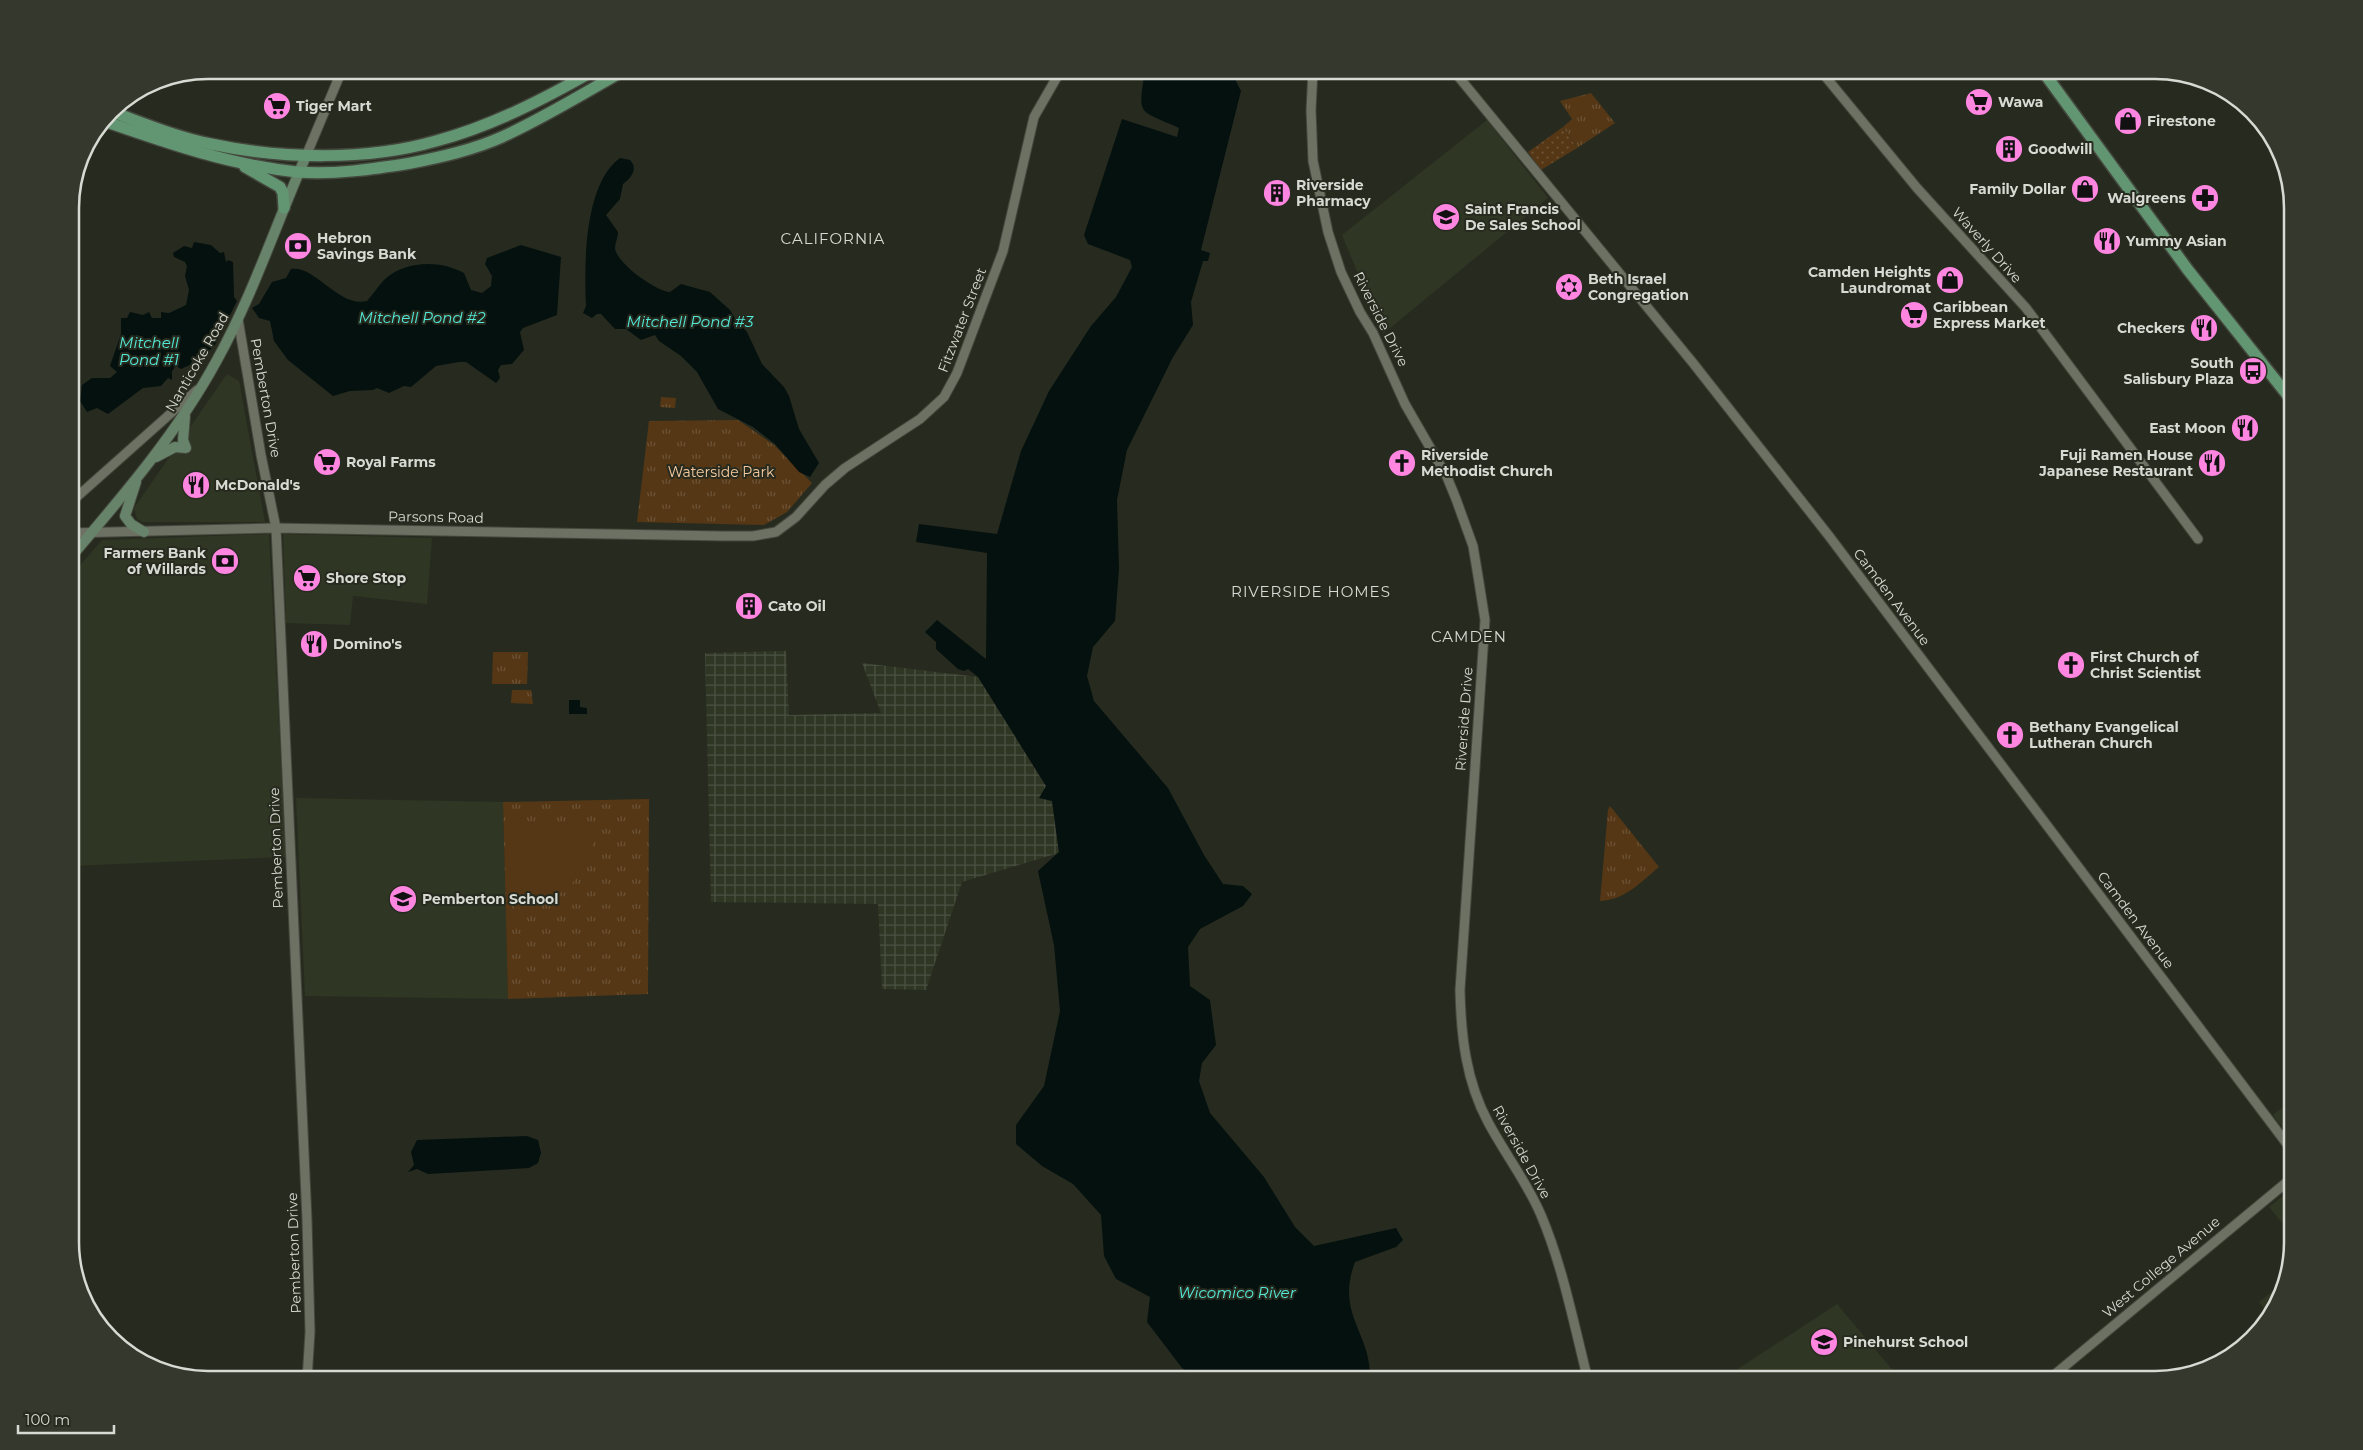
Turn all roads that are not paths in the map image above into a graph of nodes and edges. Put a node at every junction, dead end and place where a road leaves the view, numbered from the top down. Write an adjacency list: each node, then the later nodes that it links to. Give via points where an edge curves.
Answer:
1 (338, 79): 11 (street)
2 (580, 79): 11 (main road, via 498,120 435,142 371,153)
3 (609, 79): 13 (main road, via 500,138 440,157 374,169)
4 (1056, 79): 22 (street, Fitzwater Street, via 1034,117 1003,251 951,386 934,409 835,476)
5 (1312, 79): 32 (street, Riverside Drive, via 1314,161 1328,232 1341,272 1405,404 1447,477 1473,546 1485,620 1460,990 1461,1035 1470,1078 1488,1121 1523,1178 1541,1216 1562,1279)
6 (1461, 79): 29 (street, Camden Avenue, via 1694,363)
7 (1827, 79): 27 (street, Waverly Drive, via 1918,188 2026,308)
8 (2049, 79): 17 (main road, via 2188,270)
9 (120, 114): 11 (main road, via 210,144)
10 (111, 123): 12 (main road, via 178,147)
11 (306, 156): 13 (main road, Nanticoke Road)
12 (232, 161): 13 (main road); 14 (main road, via 280,187)
13 (299, 172): 14 (main road, Nanticoke Road)
14 (284, 208): 15 (main road, Nanticoke Road)
15 (238, 319): 16 (main road, Nanticoke Road); 23 (street, Pemberton Drive)
16 (202, 385): 18 (main road, Nanticoke Road); 21 (street)
17 (2284, 391)
18 (187, 410): 19 (main road, Nanticoke Road); 19 (main road, via 183,420 186,448 176,447)
19 (149, 462): 20 (main road, Nanticoke Road)
20 (137, 476): 24 (main road, Nanticoke Road); 25 (main road, via 125,516)
21 (79, 495)
22 (796, 517): 23 (street, Parsons Road, via 776,532 753,536)
23 (276, 528): 25 (street, Parsons Road); 31 (street, Pemberton Drive, via 306,1212 310,1332)
24 (92, 532): 25 (street, Parsons Road); 26 (street, Parsons Road); 28 (main road, Nanticoke Road)
25 (144, 532)
26 (79, 533)
27 (2198, 540)
28 (79, 547)
29 (2284, 1140)
30 (2284, 1184): 33 (street, West College Avenue)
31 (308, 1371)
32 (1586, 1371)
33 (2059, 1371)

